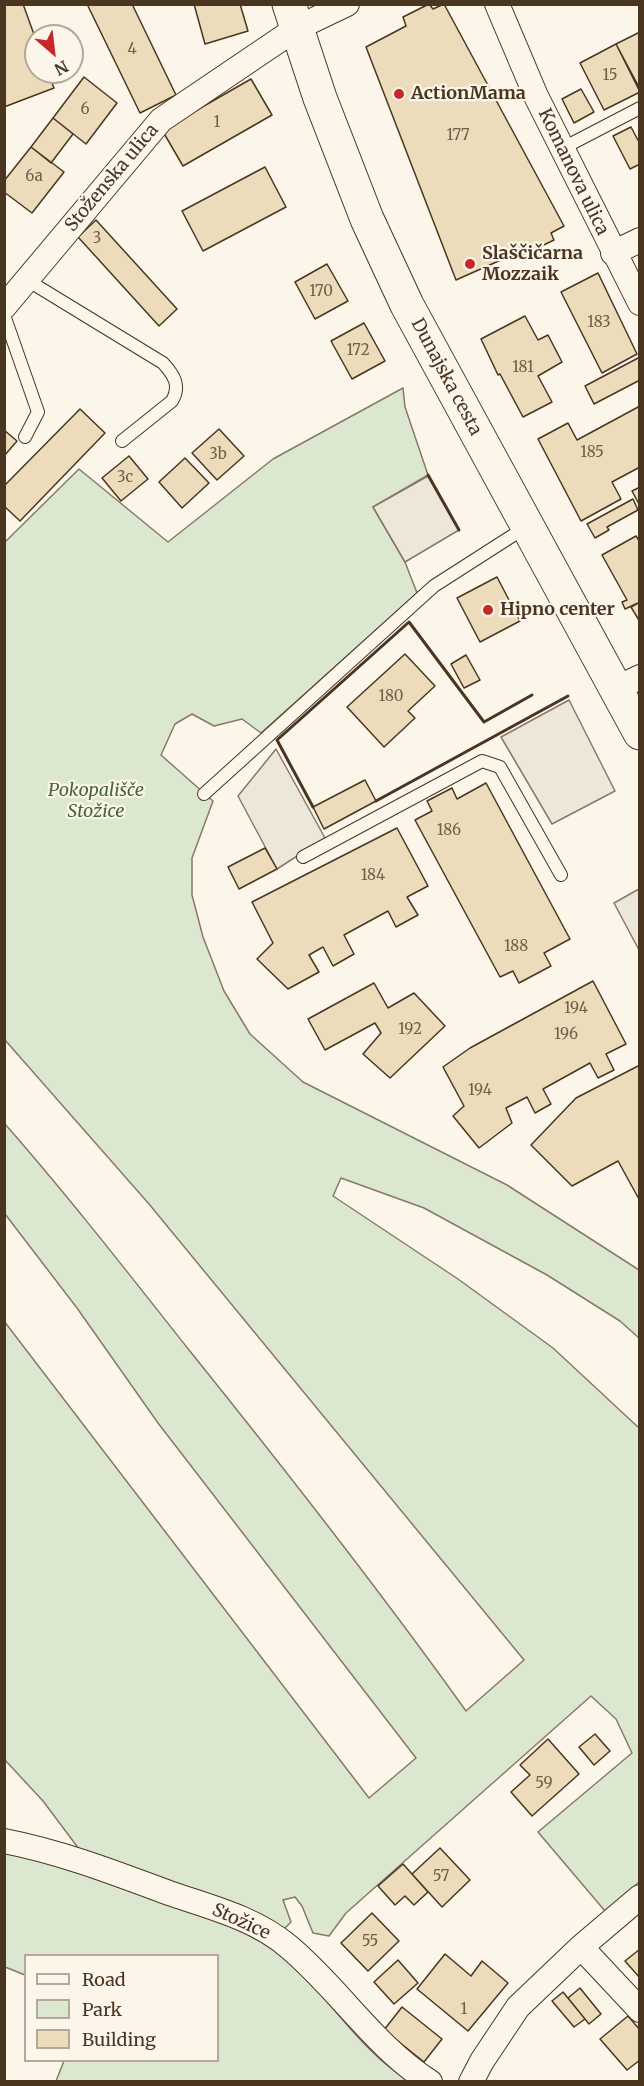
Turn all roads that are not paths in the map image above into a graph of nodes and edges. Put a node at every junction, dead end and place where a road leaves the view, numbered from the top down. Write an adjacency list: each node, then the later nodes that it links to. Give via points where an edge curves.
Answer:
1 (347, 4): 3 (street, Stoženska ulica)
2 (497, 4): 5 (street, Komanova ulica)
3 (293, 16): 8 (street, Stoženska ulica, via 161,120); 14 (main road, Dunajska cesta, via 367,219 406,305)
4 (639, 108): 5 (lane)
5 (563, 148): 7 (street, Komanova ulica)
6 (639, 240): 7 (street)
7 (613, 253): 9 (street, Komanova ulica)
8 (27, 280): 10 (street, Stoženska ulica); 13 (lane, via 163,363 175,376 176,393 172,401)
9 (639, 303)
10 (4, 307)
11 (4, 315): 12 (lane, via 38,412)
12 (25, 436)
13 (122, 441)
14 (526, 526): 15 (main road, Dunajska cesta); 17 (lane, via 435,586)
15 (627, 683): 16 (main road, Dunajska cesta)
16 (639, 733)
17 (204, 794)
18 (303, 857): 19 (lane, via 482,761 500,767)
19 (561, 875)
20 (4, 1841): 24 (street, Stožice, via 93,1865 257,1925 287,1945 320,1975 380,2043)
21 (639, 1897): 22 (street)
22 (581, 1947): 23 (street); 25 (street, via 518,2007)
23 (639, 2010)
24 (430, 2082)
25 (471, 2082)

